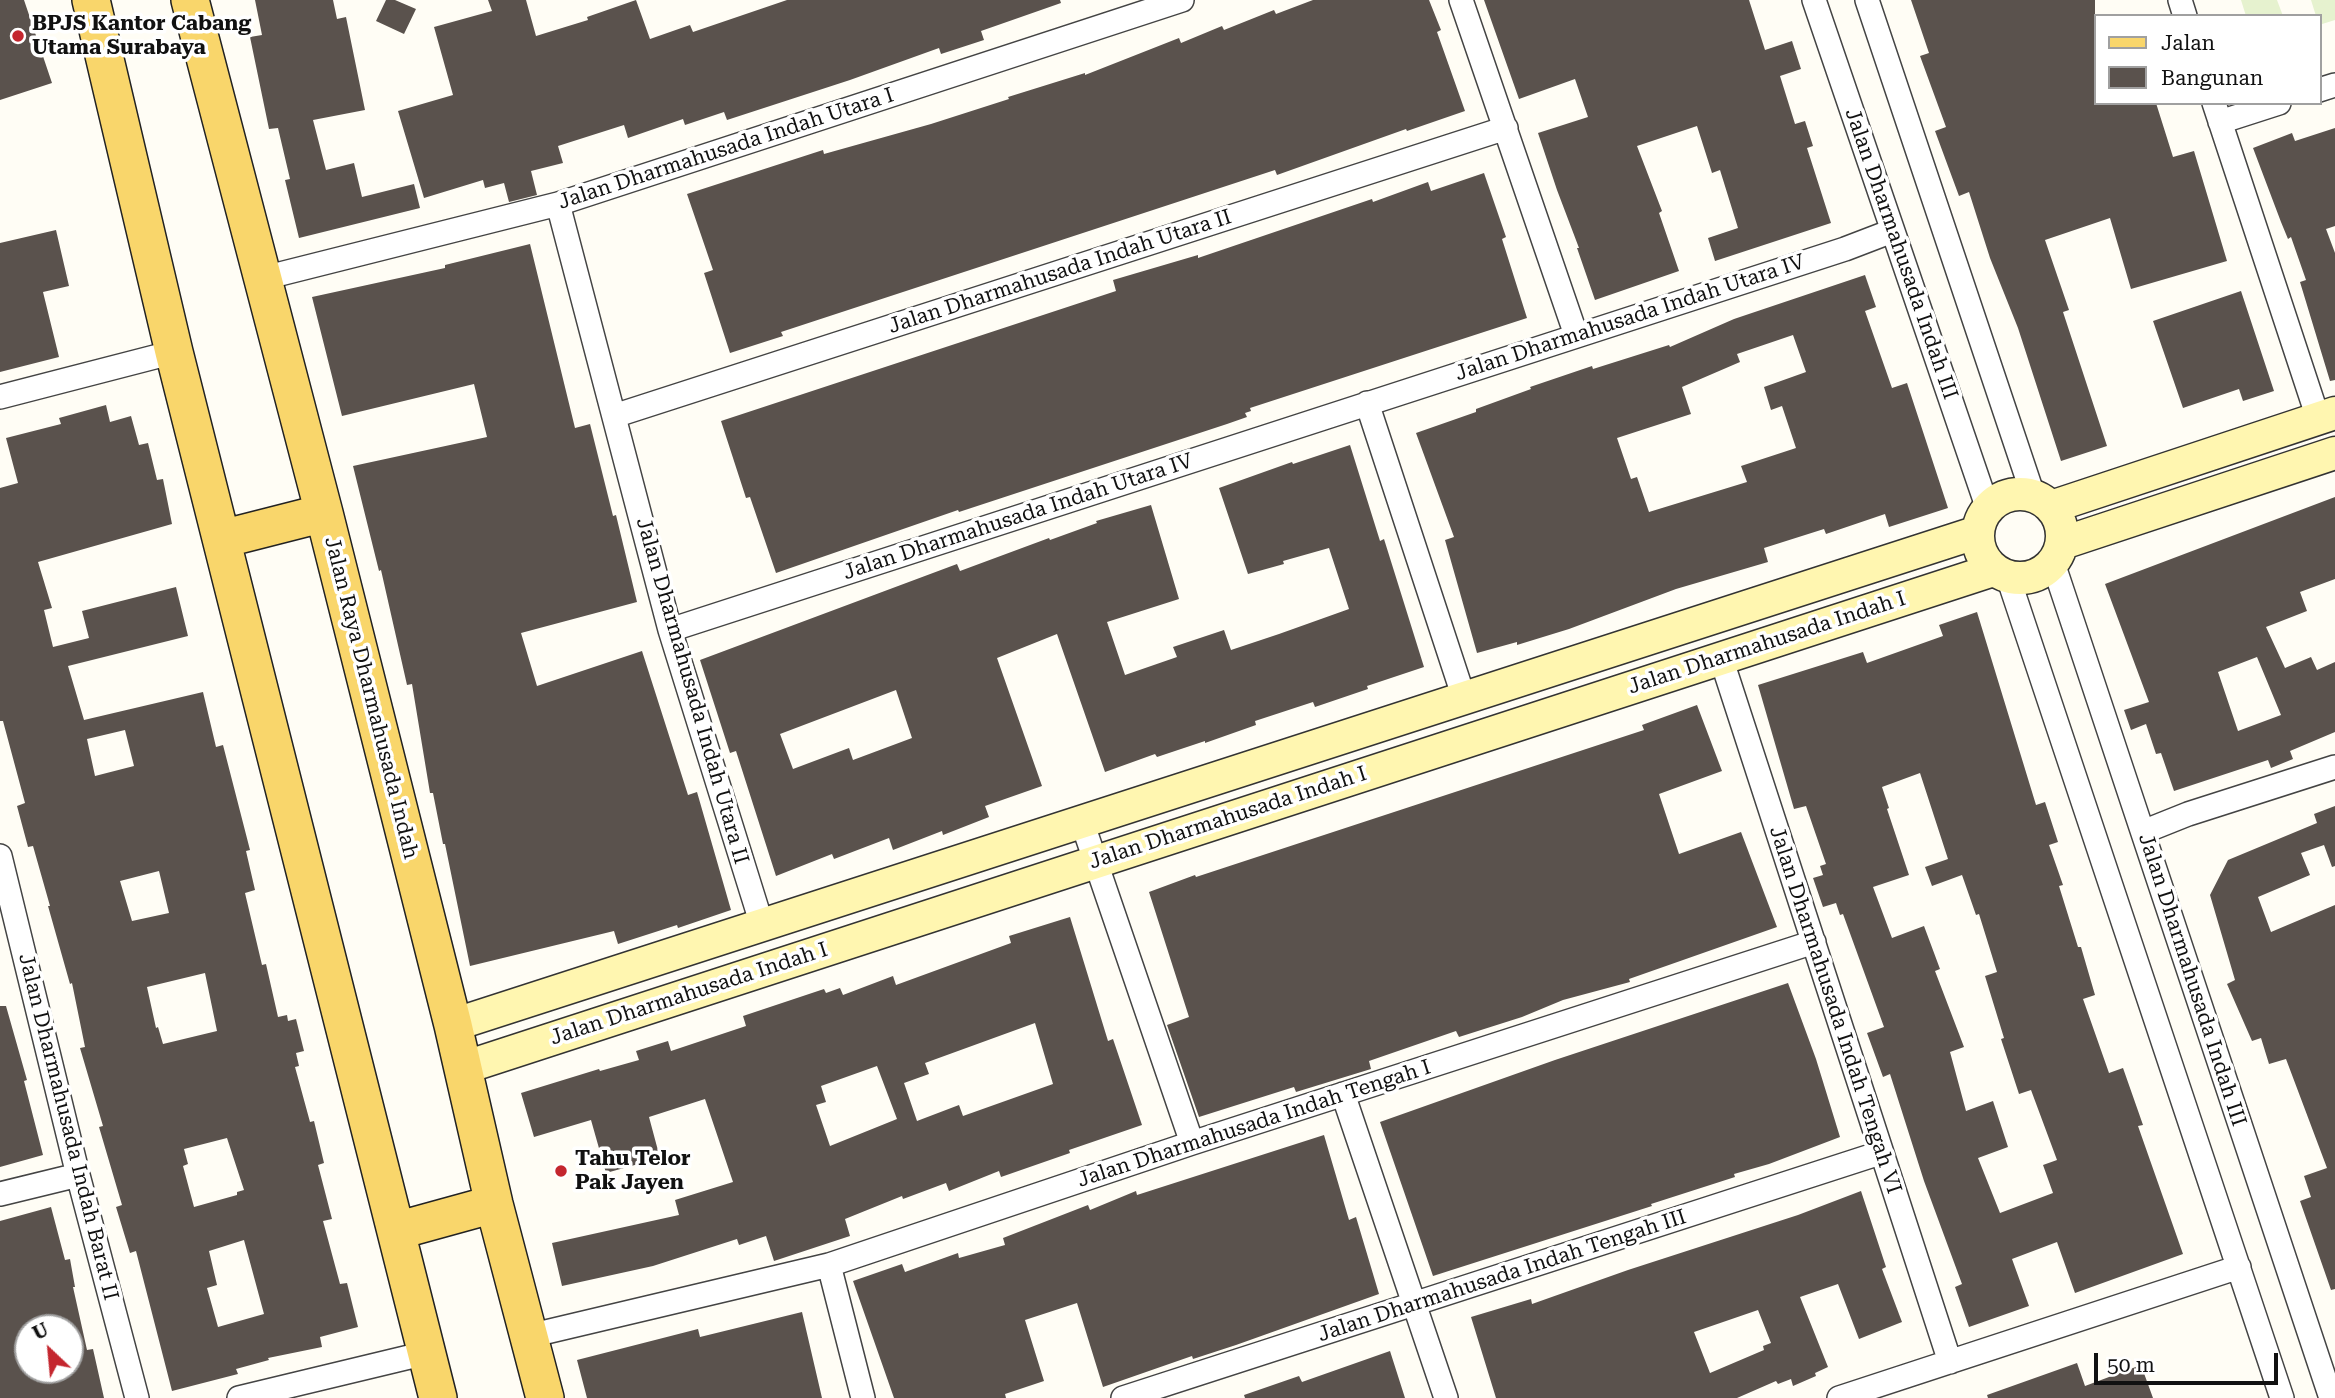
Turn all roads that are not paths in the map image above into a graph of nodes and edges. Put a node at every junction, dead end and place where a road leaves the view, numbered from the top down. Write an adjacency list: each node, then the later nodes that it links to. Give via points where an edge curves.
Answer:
1 (90, 0): 14 (main road)
2 (190, 0): 12 (main road, Jalan Raya Dharmahusada Indah)
3 (1182, 0): 10 (street, Jalan Dharmahusada Indah Utara I)
4 (1461, 0): 9 (street)
5 (1814, 0): 11 (street, Jalan Dharmahusada Indah III)
6 (1867, 0): 20 (street)
7 (2266, 105): 8 (street)
8 (2217, 113): 17 (street)
9 (1506, 128): 13 (street); 18 (street, Jalan Dharmahusada Indah Utara II)
10 (558, 204): 12 (street, Jalan Dharmahusada Indah Utara I); 18 (street, Jalan Dharmahusada Indah Utara II)
11 (1892, 231): 13 (street, Jalan Dharmahusada Indah Utara IV); 22 (street, Jalan Dharmahusada Indah III)
12 (264, 278): 21 (main road, Jalan Raya Dharmahusada Indah)
13 (1576, 335): 16 (street, Jalan Dharmahusada Indah Utara IV)
14 (174, 352): 15 (street); 23 (main road)
15 (0, 397)
16 (1367, 403): 26 (street, Jalan Dharmahusada Indah Utara IV); 28 (street)
17 (2327, 415): 20 (main road)
18 (614, 416): 26 (street, Jalan Dharmahusada Indah Utara II)
19 (2335, 453): 24 (main road)
20 (2042, 501): 22 (main road, via 2016,494 2001,498); 24 (main road, via 2059,518 2063,530)
21 (324, 513): 23 (main road); 36 (main road, Jalan Raya Dharmahusada Indah)
22 (1983, 520): 25 (main road, via 1978,545 1984,559); 28 (main road, Jalan Dharmahusada Indah I)
23 (222, 539): 44 (main road)
24 (2058, 553): 25 (main road, via 2040,574 2024,579); 31 (street, Jalan Dharmahusada Indah III)
25 (2000, 573): 27 (main road, Jalan Dharmahusada Indah I); 46 (street)
26 (670, 630): 34 (street, Jalan Dharmahusada Indah Utara II)
27 (1721, 658): 33 (main road, Jalan Dharmahusada Indah I); 35 (street, Jalan Dharmahusada Indah Tengah VI)
28 (1464, 698): 30 (main road, Jalan Dharmahusada Indah I)
29 (2335, 767): 31 (street)
30 (1082, 822): 33 (street); 34 (main road, Jalan Dharmahusada Indah I)
31 (2143, 832): 60 (street, Jalan Dharmahusada Indah III)
32 (0, 856): 41 (street, Jalan Dharmahusada Indah Barat II)
33 (1096, 861): 37 (main road, Jalan Dharmahusada Indah I); 39 (street)
34 (762, 925): 36 (main road, Jalan Dharmahusada Indah I)
35 (1814, 942): 38 (street, Jalan Dharmahusada Indah Tengah I); 40 (street, Jalan Dharmahusada Indah Tengah VI)
36 (453, 1025): 37 (main road, Jalan Raya Dharmahusada Indah)
37 (463, 1068): 43 (main road, Jalan Raya Dharmahusada Indah)
38 (1343, 1094): 39 (street, Jalan Dharmahusada Indah Tengah I); 47 (street)
39 (1192, 1143): 45 (street, Jalan Dharmahusada Indah Tengah I)
40 (1880, 1153): 47 (street, Jalan Dharmahusada Indah Tengah III); 50 (street, Jalan Dharmahusada Indah Tengah VI)
41 (78, 1175): 42 (street); 51 (street, Jalan Dharmahusada Indah Barat II)
42 (0, 1194)
43 (494, 1204): 44 (main road); 48 (main road, Jalan Raya Dharmahusada Indah)
44 (396, 1231): 49 (main road)
45 (829, 1265): 48 (street, Jalan Dharmahusada Indah Tengah I); 55 (street)
46 (2239, 1267): 50 (street); 59 (street)
47 (1414, 1304): 56 (street, Jalan Dharmahusada Indah Tengah III); 57 (street)
48 (529, 1336): 54 (main road, Jalan Raya Dharmahusada Indah)
49 (426, 1353): 52 (street); 53 (main road)
50 (1950, 1362): 58 (street)
51 (137, 1398)
52 (239, 1398)
53 (438, 1398)
54 (545, 1398)
55 (863, 1398)
56 (1123, 1398)
57 (1446, 1398)
58 (1839, 1398)
59 (2282, 1398)
60 (2331, 1398)

